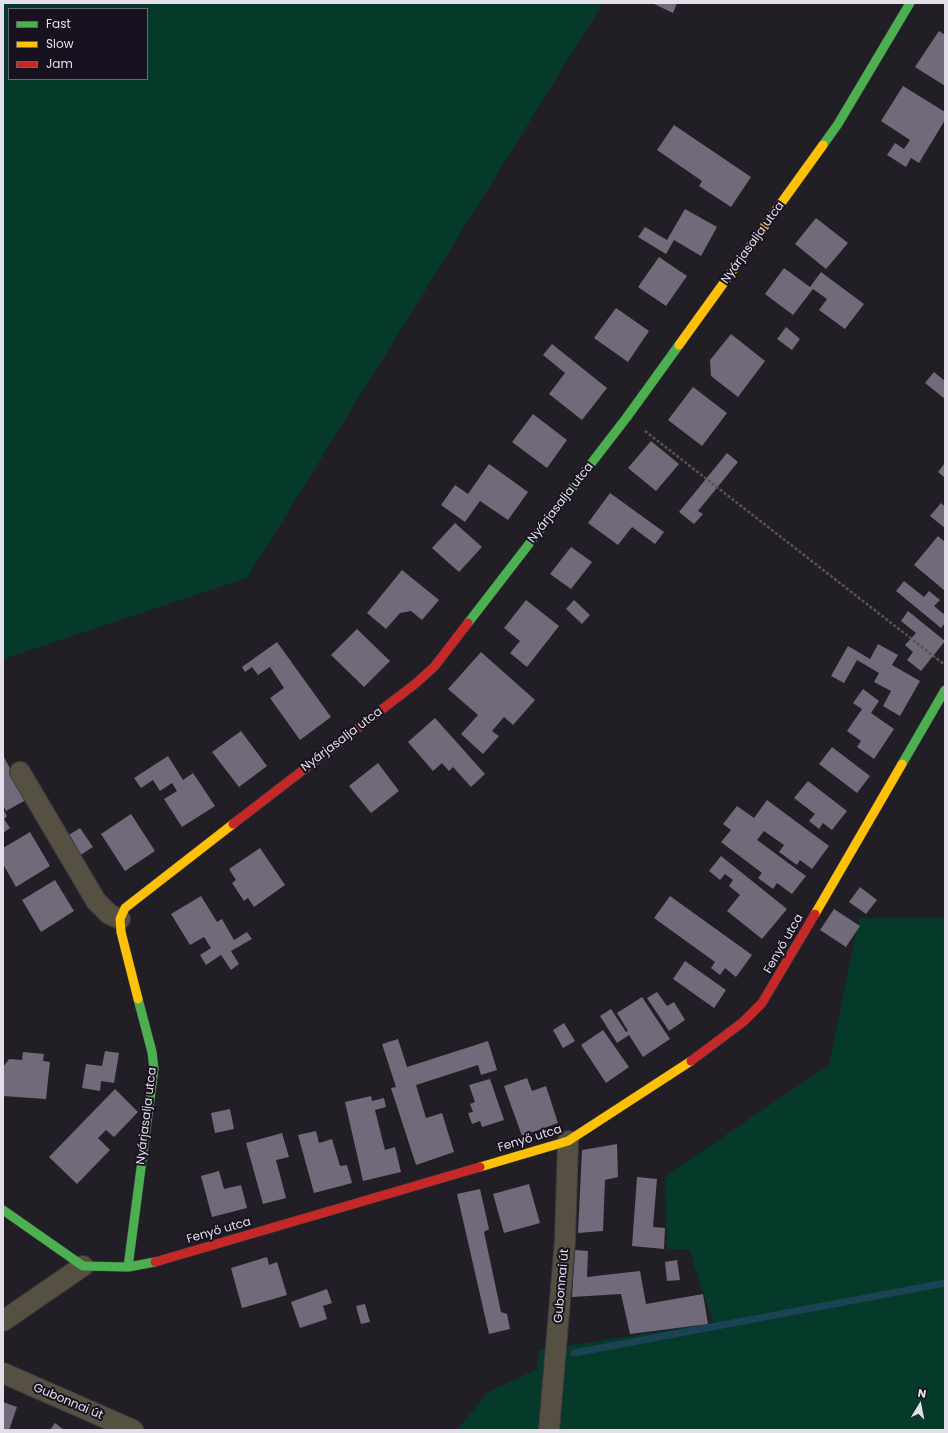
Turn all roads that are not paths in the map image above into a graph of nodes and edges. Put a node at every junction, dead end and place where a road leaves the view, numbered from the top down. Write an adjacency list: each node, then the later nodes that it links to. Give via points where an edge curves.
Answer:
1 (910, 3): 4 (street, Nyárjasalja utca, via 838,124 627,418 434,667 135,899 125,908)
2 (945, 690): 5 (street, Fenyő utca, via 762,1003 743,1022 700,1055)
3 (20, 772): 4 (street, via 96,901 109,914)
4 (120, 919): 8 (street, Nyárjasalja utca, via 154,1069)
5 (568, 1141): 8 (street, Fenyő utca, via 170,1258); 12 (street, Gubonnai út, via 566,1241)
6 (3, 1210): 7 (street)
7 (83, 1266): 8 (street, Fenyő utca); 9 (street)
8 (128, 1267)
9 (3, 1321)
10 (3, 1374): 11 (street, Gubonnai út)
11 (133, 1430)
12 (549, 1430)

